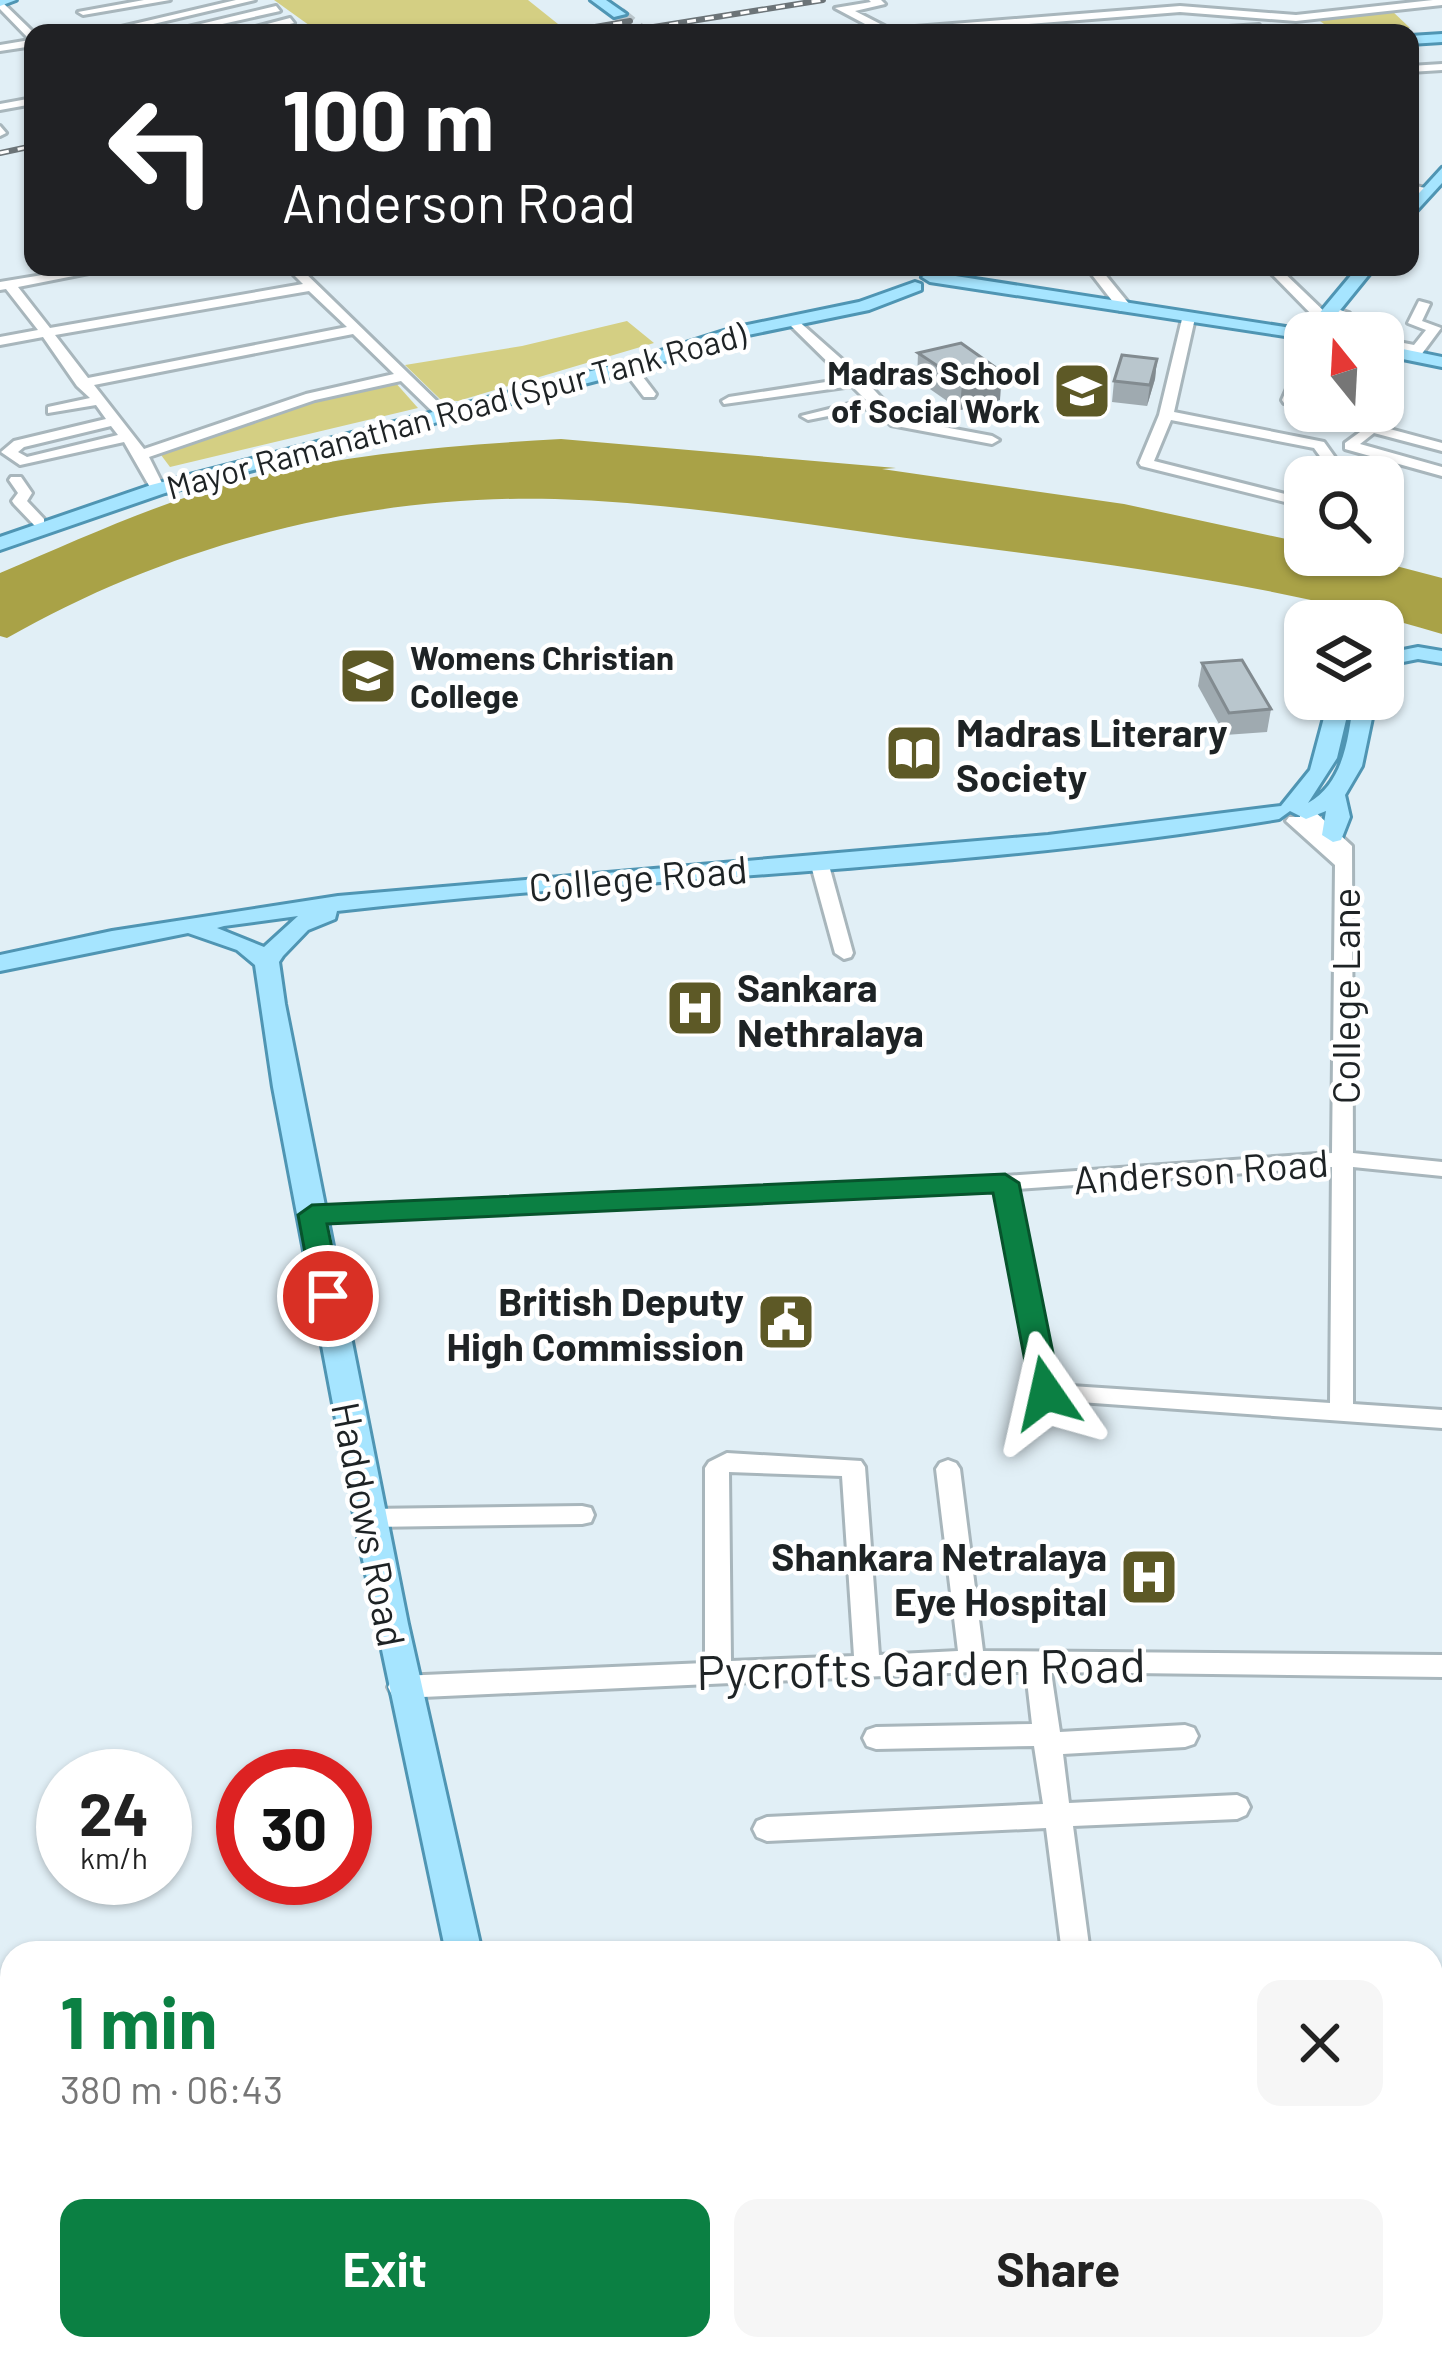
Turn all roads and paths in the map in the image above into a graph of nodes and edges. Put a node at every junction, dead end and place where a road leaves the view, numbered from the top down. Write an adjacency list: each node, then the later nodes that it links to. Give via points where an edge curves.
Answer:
1 (10, 0): 8 (main road)
2 (67, 0): 13 (street)
3 (169, 0): 13 (street); 20 (street)
4 (250, 0): 21 (street)
5 (597, 0): 14 (main road)
6 (874, 0): 11 (street, via 880,4)
7 (1095, 0): 16 (street)
8 (0, 2): 18 (street)
9 (1442, 2): 10 (street)
10 (1387, 4): 30 (street)
11 (842, 5): 26 (street)
12 (1053, 8): 17 (street)
13 (83, 12): 19 (street)
14 (619, 14)
15 (282, 15): 22 (street); 23 (street); 24 (street); 25 (street)
16 (1114, 15): 17 (street); 29 (street, via 1180,9)
17 (1067, 20): 27 (street); 28 (street)
18 (21, 24): 31 (street); 32 (street)
19 (97, 24)
20 (202, 24)
21 (208, 24)
22 (219, 24)
23 (219, 24)
24 (260, 24)
25 (278, 24)
26 (874, 24)
27 (1012, 24)
28 (1074, 24)
29 (1291, 24)
30 (1302, 24)
31 (0, 28)
32 (24, 28)
33 (59, 276): 40 (street)
34 (300, 276): 41 (street)
35 (1099, 276): 43 (street)
36 (1280, 276): 44 (street)
37 (1360, 276): 45 (main road)
38 (914, 277): 39 (main road); 39 (main road); 47 (main road, Mayor Ramanathan Road (Spur Tank Road)); 64 (main road, Mayor Ramanathan Road (Spur Tank Road), via 844,305)
39 (983, 284): 43 (main road)
40 (5, 285): 50 (street)
41 (310, 287): 48 (street); 50 (street)
42 (1424, 304): 53 (street, via 1415,323 1434,328)
43 (1125, 308): 46 (main road)
44 (1314, 312)
45 (1334, 312)
46 (1188, 318): 49 (main road); 65 (street)
47 (795, 322): 55 (main road, Mayor Ramanathan Road (Spur Tank Road)); 57 (street)
48 (354, 330): 56 (street); 58 (street)
49 (1284, 331)
50 (45, 334): 51 (street); 58 (street)
51 (0, 341)
52 (1404, 350): 53 (main road)
53 (1416, 353): 54 (main road)
54 (1442, 362)
55 (628, 368): 59 (street); 81 (main road, Mayor Ramanathan Road (Spur Tank Road))
56 (400, 377): 64 (street); 74 (street, via 311,397)
57 (858, 380): 61 (street); 62 (street)
58 (82, 383): 60 (street)
59 (649, 394)
60 (98, 400): 63 (street); 67 (street)
61 (729, 401)
62 (879, 402): 66 (street); 70 (street, via 896,422)
63 (53, 410)
64 (442, 412): 81 (main road, Mayor Ramanathan Road (Spur Tank Road))
65 (1166, 415): 75 (street, via 1319,445); 82 (street, via 1146,463)
66 (808, 416)
67 (115, 421): 68 (street); 69 (street)
68 (93, 427): 71 (street); 71 (street, via 8,452 25,462)
69 (126, 437): 71 (street); 74 (street)
70 (992, 440)
71 (107, 442)
72 (1423, 442): 73 (street); 76 (street, via 1371,428 1350,446); 77 (street)
73 (1442, 447)
74 (141, 455): 81 (street)
75 (1327, 456)
76 (1382, 456)
77 (1404, 460)
78 (1404, 462): 79 (street)
79 (1442, 472)
80 (16, 480): 83 (street, via 25,493 19,501)
81 (158, 485): 83 (main road, Mayor Ramanathan Road (Spur Tank Road)); 84 (main road, Mayor Ramanathan Road (Spur Tank Road))
82 (1284, 498)
83 (39, 522): 84 (main road, Mayor Ramanathan Road (Spur Tank Road))
84 (0, 540)
85 (1404, 644): 86 (main road)
86 (1442, 647)
87 (1404, 656): 88 (main road)
88 (1442, 658)
89 (1335, 720): 92 (main road, via 1326,762)
90 (1361, 720): 91 (main road, via 1353,764)
91 (1334, 796): 92 (main road, College Road); 93 (main road)
92 (1295, 814): 93 (street); 94 (street, College Lane); 95 (main road, College Road, via 1202,837); 96 (main road, College Road, via 353,902)
93 (1333, 835): 94 (street)
94 (1341, 860): 100 (street, College Lane)
95 (821, 869): 97 (street); 98 (main road, College Road, via 353,909 314,916)
96 (193, 928): 98 (main road, via 246,945); 99 (main road, College Road)
97 (844, 953)
98 (267, 962): 103 (main road, Haddows Road, via 283,1090)
99 (0, 963)
100 (1343, 1159): 101 (street, Anderson Road); 102 (street, Anderson Road); 104 (street, College Lane)
101 (1442, 1168)
102 (1005, 1183): 103 (street, Anderson Road); 104 (street, via 1046,1393)
103 (312, 1215): 108 (main road, Haddows Road)
104 (1340, 1410): 105 (street)
105 (1442, 1420)
106 (948, 1469): 109 (street)
107 (582, 1515): 108 (street)
108 (369, 1518): 114 (main road, Haddows Road)
109 (972, 1661): 110 (street, Pycrofts Garden Road); 111 (street, Pycrofts Garden Road)
110 (1036, 1661): 112 (street, Pycrofts Garden Road); 117 (street)
111 (867, 1664): 113 (street, Pycrofts Garden Road); 113 (street, via 853,1467 727,1462 717,1468)
112 (1442, 1666)
113 (718, 1668): 114 (street, Pycrofts Garden Road)
114 (401, 1687): 121 (main road, Haddows Road)
115 (1185, 1736): 117 (street)
116 (877, 1738): 117 (street)
117 (1046, 1739): 119 (street)
118 (1237, 1807): 119 (street)
119 (1058, 1817): 120 (street); 122 (street)
120 (767, 1829)
121 (461, 1941)
122 (1074, 1941)

